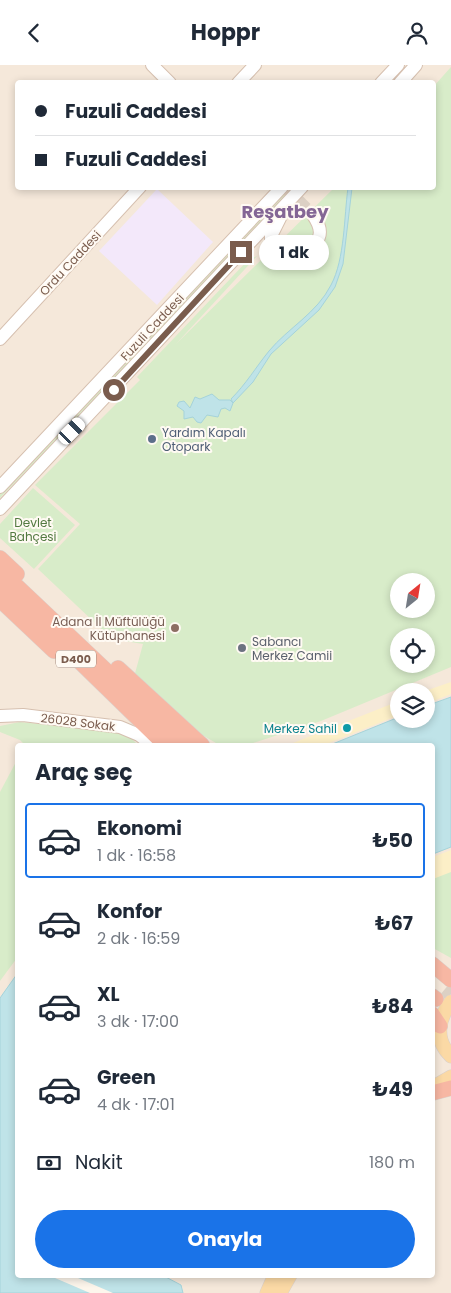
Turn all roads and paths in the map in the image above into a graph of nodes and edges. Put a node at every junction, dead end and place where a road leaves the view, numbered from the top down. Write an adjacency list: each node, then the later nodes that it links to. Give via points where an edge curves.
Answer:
1 (152, 65): 5 (main road)
2 (255, 65): 6 (main road)
3 (398, 65): 7 (main road)
4 (416, 65): 8 (main road)
5 (167, 80)
6 (241, 80)
7 (384, 80)
8 (403, 80)
9 (137, 190): 14 (main road, Ordu Caddesi)
10 (278, 190): 15 (main road, Fuzuli Caddesi)
11 (299, 190): 12 (main road, Fuzuli Caddesi)
12 (288, 203): 13 (main road, via 271,236 271,252 280,260 288,263 297,260 312,249 320,235); 16 (main road, Fuzuli Caddesi)
13 (313, 215)
14 (0, 339)
15 (0, 487)
16 (0, 509)
17 (1, 567): 19 (highway); 21 (highway, D400)
18 (0, 600): 21 (highway)
19 (118, 668): 21 (highway, via 153,708); 23 (highway)
20 (0, 717): 21 (main road, 26028 Sokak, via 23,715 120,727)
21 (155, 737): 22 (highway, D400)
22 (178, 743)
23 (200, 743)
24 (435, 960): 25 (highway)
25 (451, 967)
26 (435, 972): 28 (highway)
27 (435, 981): 28 (highway)
28 (443, 993): 29 (main road, via 443,1014)
29 (437, 1024): 30 (main road, via 446,1052)
30 (451, 1056)
31 (451, 1077): 32 (main road)
32 (435, 1086)
33 (451, 1088): 34 (highway)
34 (435, 1092)
35 (274, 1278): 37 (main road)
36 (288, 1278): 38 (main road)
37 (266, 1293)
38 (280, 1293)

